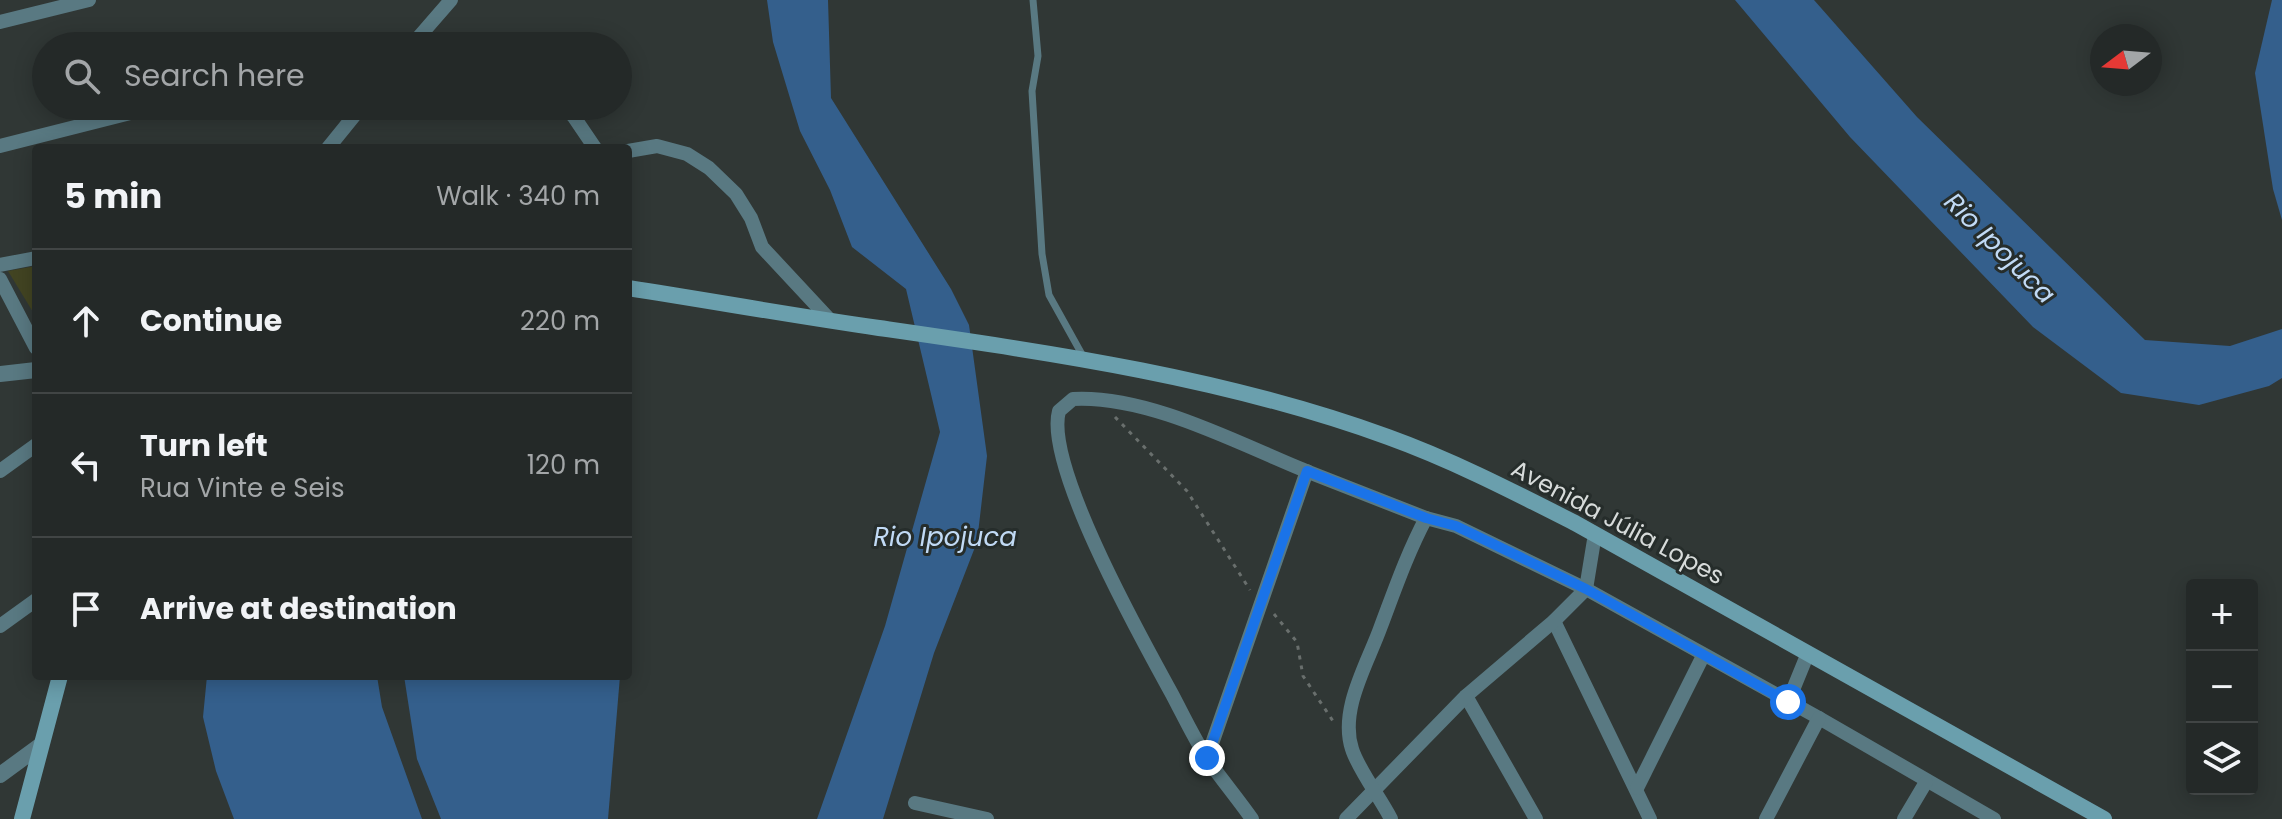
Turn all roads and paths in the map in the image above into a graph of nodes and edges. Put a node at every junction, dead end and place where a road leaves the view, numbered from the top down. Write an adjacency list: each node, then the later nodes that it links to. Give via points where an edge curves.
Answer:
1 (89, 0): 4 (street)
2 (451, 0): 5 (street)
3 (1033, 0): 19 (lane, via 1038,56 1032,91 1042,254 1049,295)
4 (0, 22)
5 (423, 32)
6 (103, 120): 11 (street)
7 (351, 120): 9 (street)
8 (576, 120): 10 (street)
9 (331, 144)
10 (592, 144)
11 (0, 146)
12 (632, 150): 17 (street, via 657,146 687,154 709,168 736,194 762,247)
13 (32, 259): 14 (street)
14 (0, 265)
15 (0, 279): 18 (street)
16 (632, 289): 17 (main road, Avenida Júlia Lopes)
17 (837, 322): 19 (main road, Avenida Júlia Lopes)
18 (32, 340)
19 (1079, 357): 27 (main road, Avenida Júlia Lopes, via 1206,383 1390,437)
20 (32, 370): 21 (street)
21 (0, 374)
22 (1103, 400): 25 (street, via 1211,430); 30 (path, via 1187,491); 41 (street, via 1073,399 1059,411 1057,433 1065,466 1132,622)
23 (32, 448): 24 (street)
24 (0, 471)
25 (1307, 471): 26 (street); 30 (street)
26 (1426, 518): 28 (street, via 1456,526); 45 (street, via 1395,582 1352,705 1352,751)
27 (1595, 534): 28 (street); 33 (main road, Avenida Júlia Lopes)
28 (1586, 589): 31 (street); 34 (street)
29 (32, 603): 32 (street)
30 (1260, 604): 39 (path, via 1297,642 1303,676); 41 (street)
31 (1554, 621): 36 (street); 44 (street)
32 (0, 626)
33 (1808, 653): 37 (street); 57 (main road, Avenida Júlia Lopes)
34 (1703, 656): 37 (street); 44 (street)
35 (59, 680): 40 (main road)
36 (1466, 696): 45 (street); 52 (street)
37 (1788, 702): 38 (street)
38 (1819, 718): 43 (street); 54 (street)
39 (1337, 728)
40 (41, 745): 42 (street); 47 (main road)
41 (1207, 758): 49 (street)
42 (0, 775)
43 (1926, 782): 55 (street); 56 (street)
44 (1637, 788): 53 (street)
45 (1375, 789): 50 (street); 51 (street)
46 (915, 803): 48 (street)
47 (22, 819)
48 (987, 819)
49 (1252, 819)
50 (1346, 819)
51 (1391, 819)
52 (1536, 819)
53 (1650, 819)
54 (1766, 819)
55 (1904, 819)
56 (1994, 819)
57 (2104, 819)

